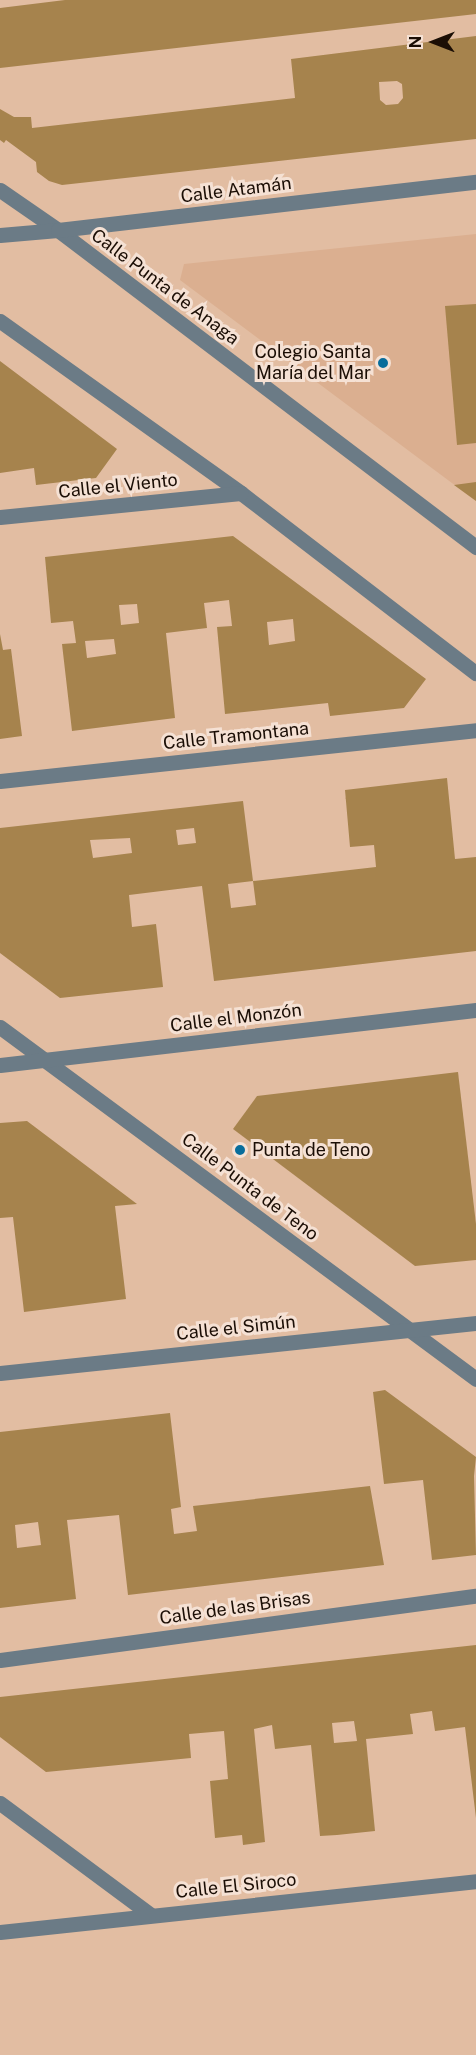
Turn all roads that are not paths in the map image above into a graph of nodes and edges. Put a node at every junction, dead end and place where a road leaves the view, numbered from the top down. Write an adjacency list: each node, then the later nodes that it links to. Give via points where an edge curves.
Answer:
1 (476, 182): 3 (street, Calle Atamán)
2 (0, 190): 3 (street, Calle Punta de Anaga)
3 (58, 230): 4 (street, Calle Atamán); 8 (street, Calle Punta de Anaga)
4 (0, 235)
5 (0, 321): 6 (street)
6 (241, 493): 7 (street, Calle el Viento); 9 (street)
7 (0, 517)
8 (476, 547)
9 (476, 673)
10 (476, 730): 11 (street, Calle Tramontana)
11 (0, 780)
12 (476, 1010): 14 (street, Calle el Monzón)
13 (0, 1027): 14 (street, Calle Punta de Teno)
14 (45, 1060): 15 (street, Calle el Monzón); 17 (street, Calle Punta de Teno)
15 (0, 1065)
16 (476, 1323): 17 (street, Calle el Simún)
17 (410, 1330): 18 (street, Calle el Simún); 19 (street, Calle Punta de Teno)
18 (0, 1373)
19 (476, 1379)
20 (476, 1596): 21 (street, Calle de las Brisas)
21 (0, 1660)
22 (0, 1803): 24 (street)
23 (476, 1881): 24 (street, Calle El Siroco)
24 (151, 1915): 25 (street, Calle El Siroco)
25 (0, 1932)

